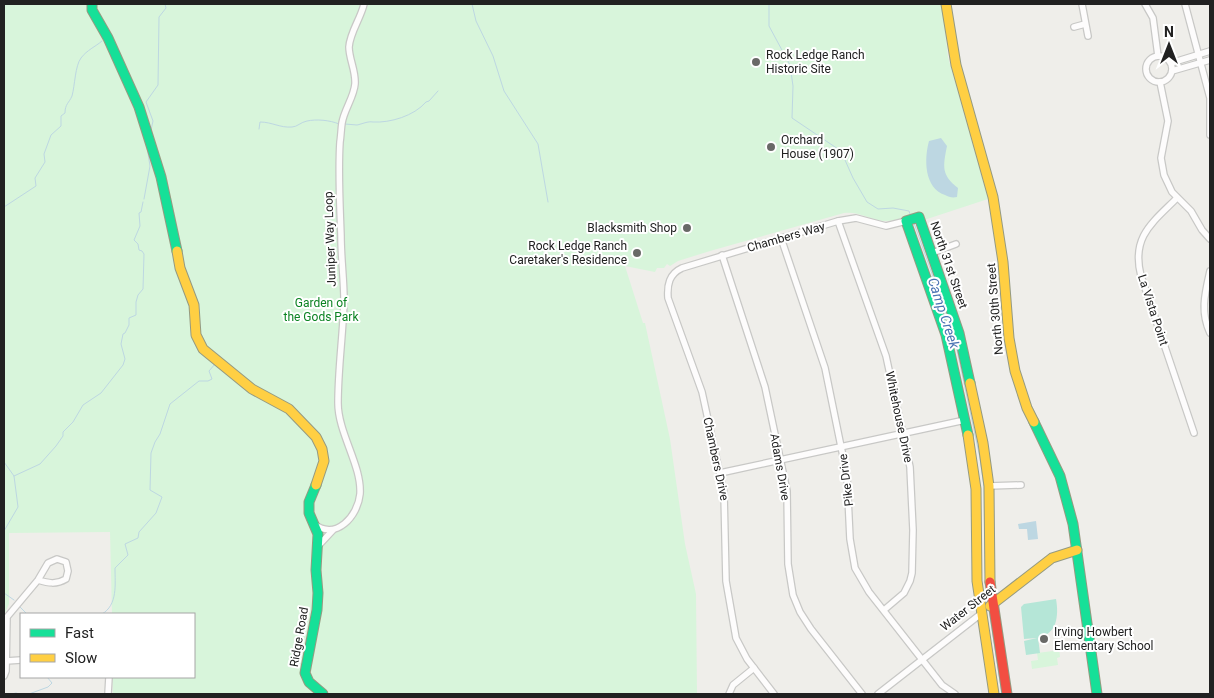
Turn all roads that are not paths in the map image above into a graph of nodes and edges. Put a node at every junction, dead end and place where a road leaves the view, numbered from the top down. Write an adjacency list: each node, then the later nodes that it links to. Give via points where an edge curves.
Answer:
1 (92, 4): 38 (street, via 139,107 161,177 180,268 194,306 199,343 252,389 289,409 316,437 322,449 324,461 309,502)
2 (364, 4): 39 (street, Juniper Way Loop, via 349,46 355,87 342,122 344,301 338,388 338,406 359,479 360,494 358,508 343,526)
3 (946, 4): 41 (street, North 30th Street, via 956,65 993,197 1014,371 1027,408 1060,476)
4 (1082, 4): 7 (street)
5 (1145, 4): 12 (street, via 1153,18)
6 (1186, 4): 11 (street)
7 (1086, 24): 8 (street); 9 (street)
8 (1074, 27)
9 (1088, 36)
10 (1210, 51): 11 (street)
11 (1199, 54): 14 (street); 15 (street)
12 (1158, 56): 14 (street); 17 (street, via 1149,60 1146,69 1153,81)
13 (1210, 60): 15 (street)
14 (1171, 62): 16 (street)
15 (1200, 62): 16 (street); 18 (street, via 1210,98)
16 (1172, 71): 17 (street, via 1170,78)
17 (1160, 82): 19 (street, via 1168,121 1162,165 1168,186)
18 (1210, 135)
19 (1177, 198): 23 (street, via 1191,211); 31 (street, La Vista Point, via 1146,230 1139,244 1138,259)
20 (906, 221): 21 (street, Chambers Way, via 886,226 856,218); 25 (street, North 31st Street, via 919,217); 30 (street, North 31st Street, via 946,335)
21 (838, 222): 22 (street, Chambers Way); 32 (street, Whitehouse Drive, via 886,356)
22 (781, 238): 26 (street, Chambers Way); 33 (street, Pike Drive, via 823,360)
23 (1210, 239)
24 (956, 244): 25 (street)
25 (932, 253): 37 (street, North 31st Street, via 962,346)
26 (722, 256): 28 (street, Chambers Way); 34 (street, Adams Drive, via 763,379)
27 (1210, 271): 29 (street, via 1203,313)
28 (666, 276): 35 (street, Chambers Drive, via 668,298 702,392)
29 (1210, 333)
30 (965, 420): 32 (street); 45 (street, North 31st Street, via 975,474 976,567)
31 (1194, 433)
32 (903, 434): 33 (street); 44 (street, Whitehouse Drive, via 912,490 912,573 904,593)
33 (842, 446): 34 (street); 44 (street, Pike Drive, via 853,561 862,581)
34 (780, 459): 35 (street); 56 (street, Adams Drive, via 787,499 788,564 793,596 811,629)
35 (720, 473): 49 (street, Chambers Drive, via 725,500 728,595 736,638)
36 (1021, 485): 37 (street)
37 (989, 486): 43 (street, North 31st Street)
38 (314, 524): 39 (street); 40 (street, Ridge Road)
39 (333, 530): 40 (street)
40 (318, 547): 53 (street, Ridge Road, via 317,610 305,673 309,682)
41 (1077, 550): 43 (street, Water Street, via 1052,558); 61 (street, North 30th Street)
42 (38, 580): 42 (street, via 49,583 66,579 66,562 51,561); 48 (street, via 7,617)
43 (994, 604): 45 (street, Water Street); 60 (street, North 31st Street)
44 (884, 610): 47 (street, Pike Drive)
45 (982, 613): 47 (street, Water Street); 59 (street, North 31st Street)
46 (20, 660): 48 (street)
47 (922, 660): 57 (street, Water Street); 58 (street, Pike Drive, via 942,685)
48 (6, 661): 50 (street)
49 (754, 668): 54 (street, via 733,685); 55 (street, Chambers Drive)
50 (4, 676)
51 (109, 678): 52 (street)
52 (108, 694)
53 (323, 694)
54 (729, 694)
55 (774, 694)
56 (862, 694)
57 (878, 694)
58 (954, 694)
59 (994, 694)
60 (1007, 694)
61 (1097, 694)

